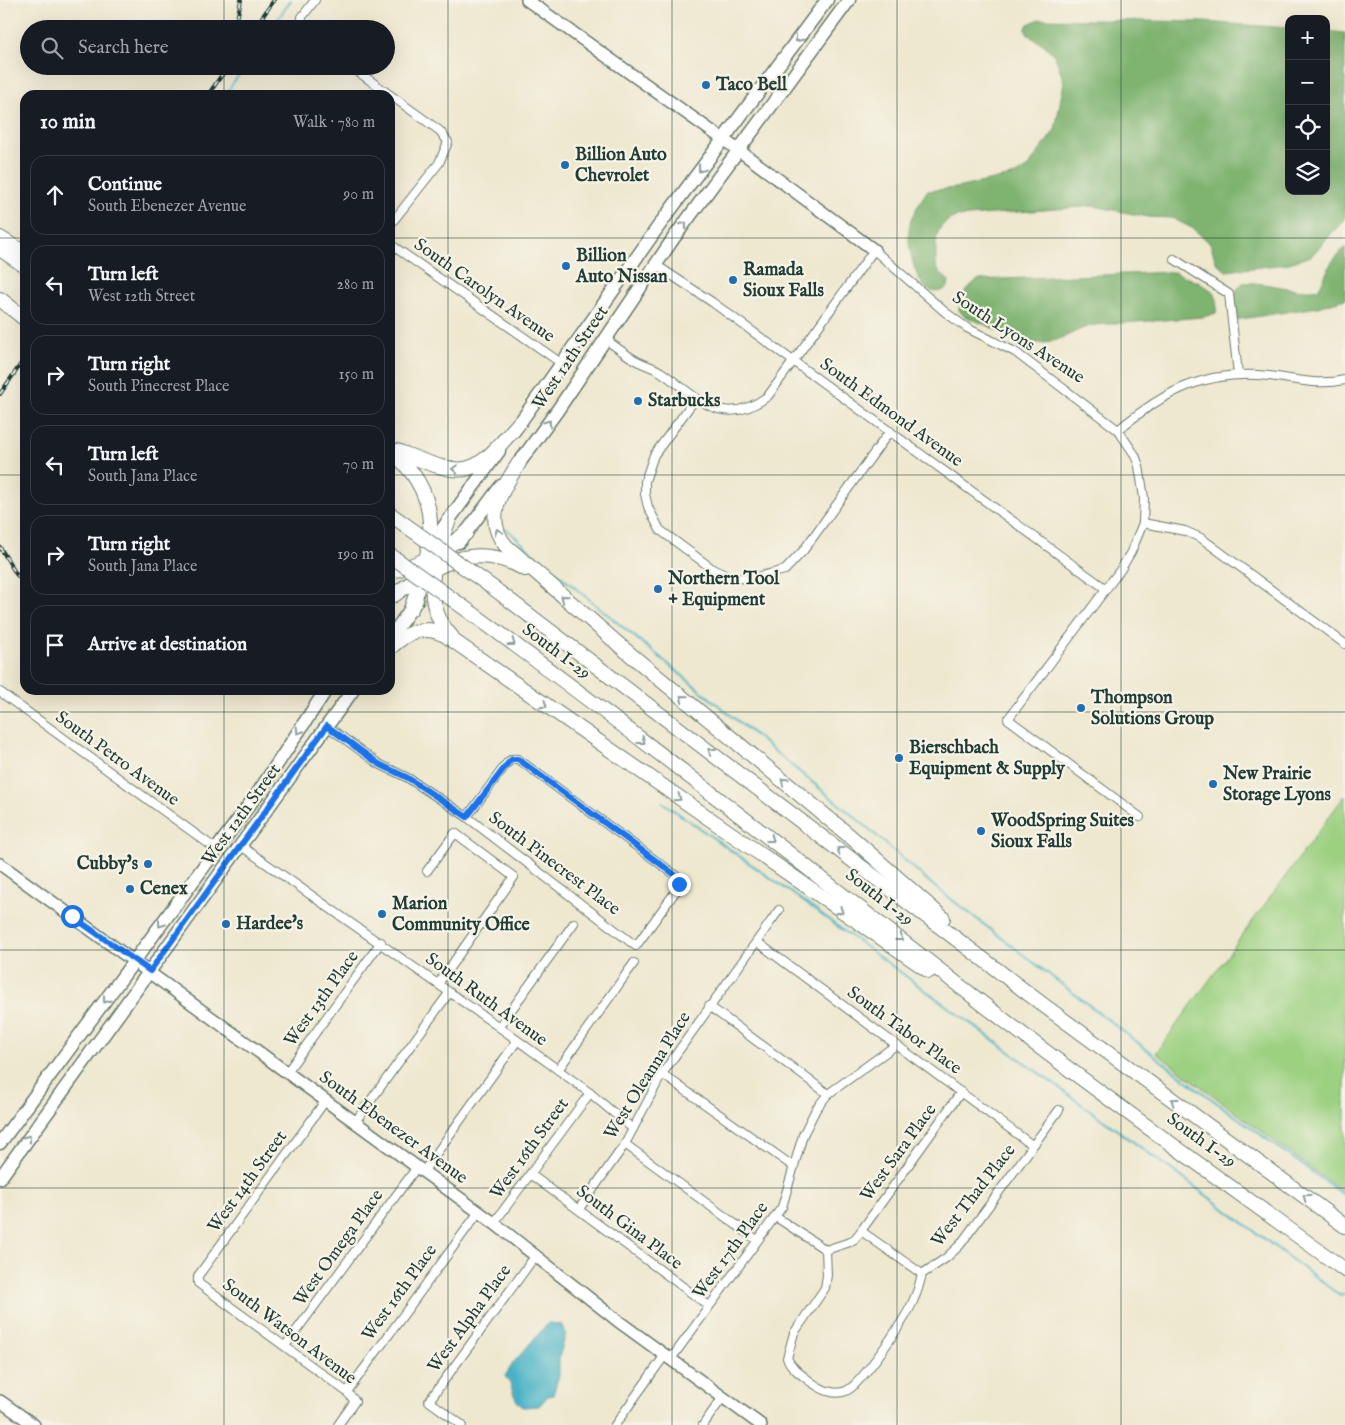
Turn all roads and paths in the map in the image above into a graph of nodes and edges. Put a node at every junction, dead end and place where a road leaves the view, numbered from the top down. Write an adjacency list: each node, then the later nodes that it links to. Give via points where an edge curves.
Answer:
1 (315, 0): 5 (street)
2 (527, 0): 9 (street, South Lyons Avenue)
3 (827, 0): 9 (main road, West 12th Street, one-way to 9)
4 (849, 0): 10 (main road, West 12th Street)
5 (302, 20)
6 (362, 75): 7 (street)
7 (383, 90)
8 (395, 98): 11 (street, via 440,131 448,142 439,163)
9 (723, 139): 10 (street, South Lyons Avenue); 26 (main road, West 12th Street, one-way to 26)
10 (738, 150): 16 (street, South Lyons Avenue); 19 (main road, West 12th Street, one-way to 10)
11 (395, 219)
12 (0, 238): 15 (highway)
13 (395, 247): 26 (street, South Carolyn Avenue)
14 (0, 249): 18 (highway)
15 (20, 250)
16 (874, 250): 25 (street); 31 (street, South Lyons Avenue, via 945,312 967,328 1015,352)
17 (1174, 259): 27 (street, via 1229,294)
18 (20, 263)
19 (656, 265): 24 (main road, West 12th Street); 25 (street, South Edmond Avenue)
20 (0, 290): 22 (highway)
21 (0, 299): 23 (highway)
22 (20, 303)
23 (20, 315)
24 (605, 339): 29 (street, via 638,362 660,370); 35 (main road, West 12th Street, one-way to 24)
25 (794, 361): 29 (street, via 768,396 741,411 713,408); 32 (street, South Edmond Avenue)
26 (562, 363): 30 (main road, West 12th Street)
27 (1238, 374): 28 (street, via 1312,383); 31 (street, via 1203,380 1174,390)
28 (1345, 380)
29 (696, 398): 32 (street, via 654,455 645,481 645,494 660,530 714,570 730,577 749,578 785,570 803,551)
30 (519, 423): 33 (highway, one-way to 33, via 486,460 466,470 447,469); 37 (main road, West 12th Street)
31 (1118, 430): 38 (street, South Lyons Avenue, via 1139,466)
32 (890, 431): 44 (street, South Edmond Avenue)
33 (395, 451)
34 (395, 454): 41 (highway, via 412,470 424,490 431,520)
35 (519, 463): 39 (main road, West 12th Street); 43 (highway, one-way to 35, via 500,539 494,523 501,494)
36 (395, 518): 71 (highway, South I-29, one-way to 36, bridge, via 496,590)
37 (449, 520): 41 (highway)
38 (1143, 523): 44 (street, South Lyons Avenue, via 1131,552); 49 (street, via 1186,531 1201,538)
39 (466, 533): 41 (highway)
40 (395, 559): 73 (highway, South I-29, one-way to 73, bridge, via 543,665)
41 (430, 564): 42 (highway); 43 (highway, via 470,556 491,556 511,562); 45 (highway); 46 (highway); 50 (highway, via 437,616 446,632)
42 (395, 569)
43 (542, 580): 71 (highway, one-way to 43, via 851,837)
44 (1106, 589): 56 (street, South Lyons Avenue, via 1008,719)
45 (395, 595)
46 (411, 609): 47 (main road)
47 (395, 631)
48 (395, 644): 50 (highway, via 406,634 423,629 437,632)
49 (1345, 644)
50 (461, 647): 73 (highway, one-way to 73, via 862,927)
51 (0, 692): 58 (street, South Petro Avenue)
52 (323, 695): 58 (main road, West 12th Street, one-way to 58)
53 (349, 695): 54 (main road, West 12th Street)
54 (327, 726): 55 (street, South Pinecrest Place, via 379,764 408,778); 57 (main road, West 12th Street)
55 (467, 817): 55 (street, South Pinecrest Place, via 508,763 518,759 674,874 679,884 636,946)
56 (1140, 817)
57 (241, 846): 63 (street, South Ruth Avenue); 67 (main road, West 12th Street)
58 (216, 849): 65 (main road, West 12th Street, one-way to 65)
59 (0, 864): 65 (street, South Ebenezer Avenue)
60 (427, 871): 68 (street, via 454,833 514,877)
61 (779, 910): 64 (street, West Oleanna Place)
62 (574, 923): 72 (street)
63 (381, 942): 68 (street, South Ruth Avenue); 77 (street, West 13th Place)
64 (757, 942): 70 (street, West Oleanna Place); 75 (street, South Tabor Place)
65 (134, 960): 67 (street, South Ebenezer Avenue); 86 (main road, West 12th Street, one-way to 86)
66 (634, 963): 76 (street)
67 (150, 971): 77 (street, South Ebenezer Avenue); 92 (main road, West 12th Street, one-way to 67)
68 (438, 984): 69 (street, South Ruth Avenue)
69 (449, 992): 72 (street, South Ruth Avenue); 84 (street)
70 (710, 1006): 78 (street, West Oleanna Place); 81 (street)
71 (1046, 1007): 97 (highway, South I-29, one-way to 71)
72 (499, 1027): 74 (street, South Ruth Avenue)
73 (1015, 1028): 102 (highway, South I-29)
74 (517, 1041): 76 (street, South Ruth Avenue); 90 (street, West Omega Place)
75 (896, 1044): 79 (street, South Tabor Place); 81 (street, West 17th Place)
76 (558, 1070): 80 (street, South Ruth Avenue)
77 (287, 1072): 82 (street, South Ebenezer Avenue)
78 (662, 1074): 85 (street, West Oleanna Place); 89 (street)
79 (961, 1092): 88 (street, South Tabor Place); 98 (street, West Sara Place)
80 (590, 1093): 85 (street, South Ruth Avenue); 91 (street, West 16th Street)
81 (828, 1094): 89 (street, West 17th Place, via 810,1119)
82 (326, 1100): 84 (street, South Ebenezer Avenue); 104 (street, West 14th Street, via 198,1276)
83 (1059, 1110): 88 (street, West Thad Place)
84 (355, 1122): 90 (street, South Ebenezer Avenue)
85 (633, 1129): 87 (street, West Oleanna Place)
86 (0, 1144)
87 (625, 1144): 93 (street, West Oleanna Place); 99 (street)
88 (1032, 1145): 103 (street, West Thad Place, via 960,1245)
89 (794, 1167): 95 (street, West 17th Place)
90 (420, 1170): 94 (street, South Ebenezer Avenue); 106 (street, West Omega Place)
91 (530, 1174): 93 (street, South Gina Place); 96 (street, West 16th Street)
92 (0, 1178)
93 (579, 1209): 105 (street, South Gina Place)
94 (478, 1213): 96 (street, South Ebenezer Avenue); 108 (street, West 16th Place)
95 (776, 1217): 99 (street, West 17th Place); 100 (street)
96 (494, 1223): 101 (street, South Ebenezer Avenue)
97 (1345, 1226)
98 (861, 1231): 100 (street, West Sara Place, via 847,1244); 103 (street)
99 (758, 1240): 105 (street, West 17th Place)
100 (826, 1250): 103 (street, via 828,1276 825,1288 794,1333 787,1358 792,1366 826,1391 844,1392 857,1382 898,1328 914,1300)
101 (536, 1255): 107 (street, South Ebenezer Avenue); 113 (street, West Alpha Place, via 429,1401)
102 (1345, 1270)
103 (922, 1274)
104 (198, 1283): 106 (street, South Watson Avenue)
105 (709, 1306): 107 (street, West 17th Place)
106 (284, 1346): 108 (street, South Watson Avenue)
107 (668, 1357): 109 (street, South Ebenezer Avenue); 114 (street, West 17th Place)
108 (347, 1392): 112 (street, South Watson Avenue, via 355,1401)
109 (722, 1397): 115 (street); 116 (street, South Ebenezer Avenue)
110 (0, 1401): 111 (street)
111 (34, 1425)
112 (338, 1425)
113 (462, 1425)
114 (615, 1425)
115 (703, 1425)
116 (761, 1425)

